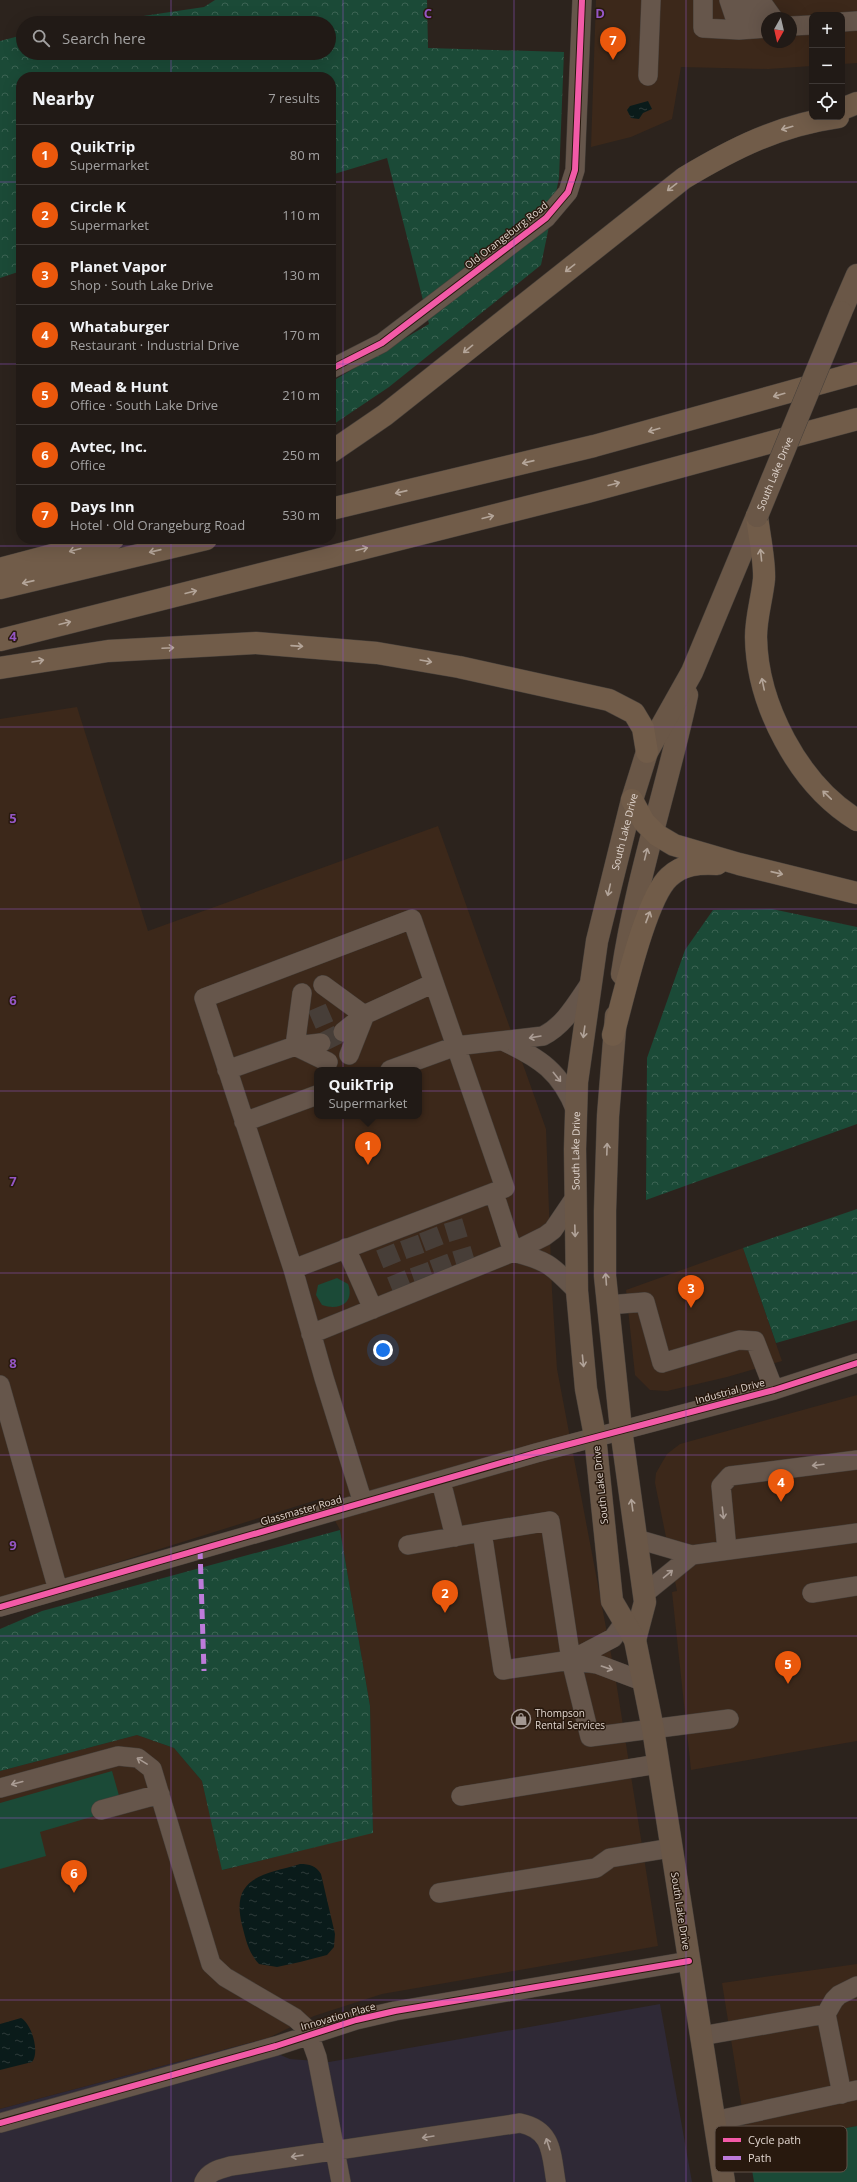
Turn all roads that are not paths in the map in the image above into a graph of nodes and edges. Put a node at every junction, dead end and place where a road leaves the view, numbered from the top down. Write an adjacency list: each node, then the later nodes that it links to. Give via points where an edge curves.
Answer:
1 (582, 0): 22 (street, Old Orangeburg Road, via 575,170 571,187 564,199 536,226 382,343)
2 (650, 0): 15 (street)
3 (704, 0): 14 (street, via 703,28)
4 (730, 0): 14 (street)
5 (739, 0): 8 (street, via 748,13)
6 (760, 0): 7 (street)
7 (769, 12)
8 (761, 19)
9 (857, 21): 10 (street)
10 (845, 22)
11 (809, 25): 12 (street)
12 (797, 26)
13 (761, 28): 14 (street)
14 (739, 30)
15 (648, 76)
16 (857, 103): 17 (highway)
17 (845, 108)
18 (845, 116): 19 (highway)
19 (857, 116)
20 (814, 120): 26 (highway, one-way to 26, via 728,152 684,178 385,415)
21 (857, 275): 29 (main road, South Lake Drive, bridge)
22 (336, 366)
23 (857, 373): 28 (highway, one-way to 28, via 594,446)
24 (857, 419): 27 (highway)
25 (857, 433): 27 (highway)
26 (336, 449)
27 (716, 457): 34 (highway, one-way to 27, via 572,496)
28 (336, 508)
29 (757, 516): 36 (main road, South Lake Drive); 39 (highway, one-way to 29, via 819,787 801,765 776,723 764,688 756,637 764,578)
30 (94, 544): 32 (highway, one-way to 32)
31 (185, 544): 33 (highway, one-way to 33)
32 (0, 569)
33 (0, 588)
34 (0, 640)
35 (0, 668): 37 (highway, one-way to 37, via 108,652 256,643 377,653 459,667 608,700 634,713 643,728)
36 (692, 672): 37 (main road, South Lake Drive); 40 (main road, South Lake Drive, via 673,760)
37 (648, 752): 38 (main road, South Lake Drive)
38 (632, 800): 40 (highway, via 644,822); 43 (main road, South Lake Drive, one-way to 43, via 599,934)
39 (857, 820)
40 (652, 830): 41 (highway, via 674,845); 51 (main road, South Lake Drive, one-way to 40, via 628,937)
41 (739, 864): 42 (highway, one-way to 42); 51 (highway, one-way to 41, via 641,935 660,888 668,877 689,865)
42 (857, 893)
43 (591, 982): 52 (street, one-way to 52, via 553,1031 534,1038); 61 (main road, South Lake Drive, one-way to 61, via 577,1082)
44 (434, 983): 48 (street); 55 (street); 59 (street, via 412,919 204,998)
45 (323, 985): 48 (street)
46 (302, 993): 54 (street)
47 (335, 1010): 48 (street)
48 (364, 1015): 50 (street); 56 (street)
49 (312, 1020): 54 (street)
50 (343, 1032)
51 (613, 1035): 69 (main road, South Lake Drive, one-way to 51, via 605,1276 605,1211)
52 (502, 1041): 55 (street); 61 (street, one-way to 61, via 540,1060 550,1068 570,1094)
53 (321, 1043): 54 (street)
54 (295, 1046): 57 (street); 59 (street)
55 (456, 1046): 58 (street); 63 (street, via 505,1188)
56 (349, 1055)
57 (328, 1062)
58 (398, 1067)
59 (227, 1070): 62 (street)
60 (314, 1096): 62 (street)
61 (576, 1111): 64 (main road, South Lake Drive)
62 (244, 1122): 67 (street)
63 (494, 1193): 65 (street, via 451,1215 407,1232 382,1241); 66 (street)
64 (574, 1199): 66 (street, via 553,1230); 68 (main road, South Lake Drive, one-way to 68)
65 (346, 1248): 67 (street); 70 (street)
66 (513, 1252): 68 (street, via 539,1258 548,1263); 70 (street, via 426,1283)
67 (293, 1268): 71 (street)
68 (577, 1291): 75 (main road, South Lake Drive, one-way to 75, via 586,1389)
69 (608, 1305): 74 (street, via 645,1302 662,1363 739,1340 755,1341); 75 (main road, South Lake Drive)
70 (373, 1309): 71 (street)
71 (311, 1334): 78 (street)
72 (857, 1363): 74 (street, Industrial Drive)
73 (0, 1385): 87 (street)
74 (774, 1390): 75 (street, Industrial Drive)
75 (608, 1433): 77 (street, Glassmaster Road); 82 (main road, South Lake Drive, one-way to 75); 91 (main road, South Lake Drive, via 612,1602)
76 (857, 1460): 84 (street, one-way to 84, via 730,1476 721,1486)
77 (442, 1481): 78 (street, Glassmaster Road); 81 (street)
78 (363, 1503): 87 (street, Glassmaster Road)
79 (482, 1532): 81 (street); 92 (street, via 503,1670); 92 (street, via 550,1522)
80 (857, 1533): 84 (street)
81 (455, 1537): 83 (street)
82 (637, 1539): 85 (street); 89 (main road, South Lake Drive)
83 (408, 1545)
84 (727, 1550): 85 (street)
85 (692, 1555): 89 (street, one-way to 85)
86 (857, 1586): 88 (street)
87 (58, 1590): 90 (street, Glassmaster Road)
88 (812, 1593)
89 (644, 1594): 91 (main road, South Lake Drive, via 645,1602)
90 (0, 1607)
91 (629, 1631): 92 (street); 93 (main road, South Lake Drive)
92 (571, 1660): 93 (street, one-way to 93, via 597,1664); 95 (street, via 590,1736)
93 (642, 1681): 95 (main road, South Lake Drive)
94 (729, 1719): 95 (street)
95 (653, 1729): 96 (main road, South Lake Drive)
96 (658, 1764): 99 (street); 101 (main road, South Lake Drive)
97 (0, 1788): 98 (street, one-way to 97, via 152,1769 138,1758 128,1756 118,1756)
98 (160, 1794): 100 (street); 106 (street, via 211,1964 225,1977 295,2018)
99 (460, 1796)
100 (101, 1810)
101 (671, 1848): 102 (street, via 610,1858 596,1868); 103 (main road, South Lake Drive)
102 (439, 1893)
103 (689, 1961): 106 (street, Innovation Place, via 395,2011); 107 (main road, South Lake Drive)
104 (857, 1986): 105 (street, via 839,1995)
105 (826, 2014): 107 (street); 108 (street)
106 (310, 2034): 110 (street, Innovation Place, via 276,2046); 112 (street)
107 (701, 2036): 109 (main road, South Lake Drive)
108 (849, 2092): 109 (street)
109 (714, 2121): 111 (main road, South Lake Drive)
110 (0, 2123)
111 (715, 2127)
112 (336, 2151): 114 (street, one-way to 114, via 230,2166 214,2171); 115 (street); 116 (street, one-way to 112, via 549,2143 545,2136 536,2128 520,2123)
113 (722, 2172): 117 (main road, South Lake Drive)
114 (204, 2182)
115 (340, 2182)
116 (556, 2182)
117 (724, 2182)

